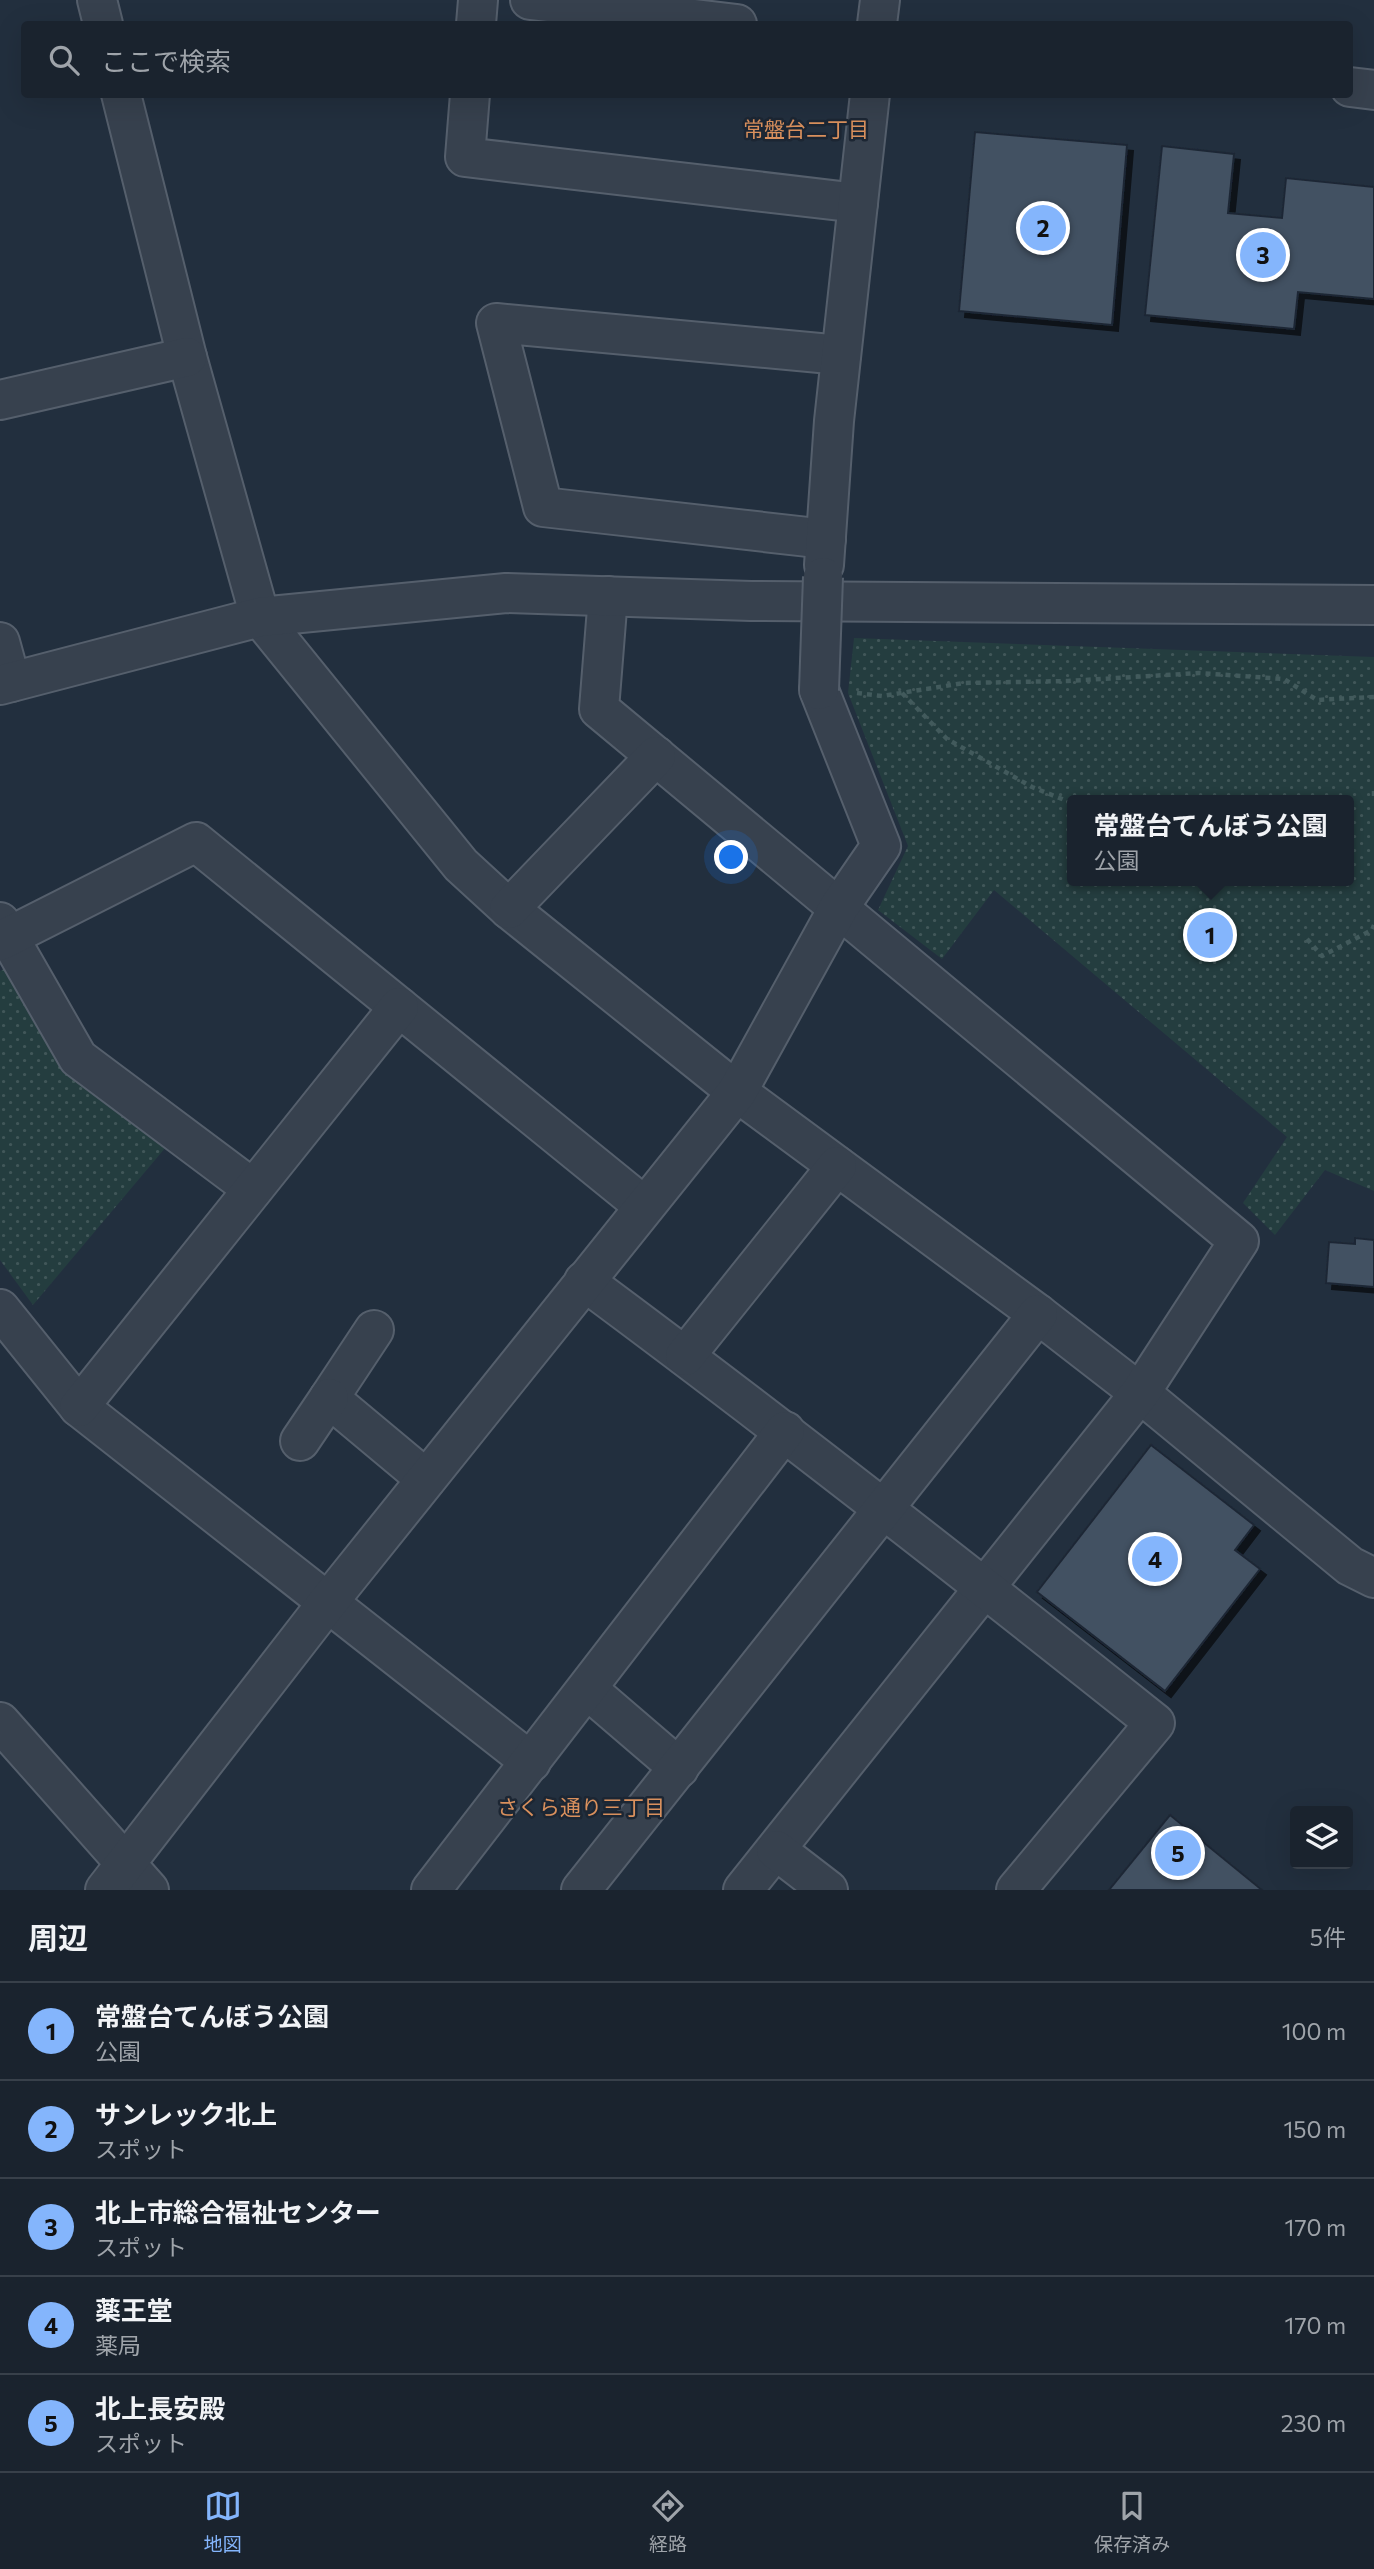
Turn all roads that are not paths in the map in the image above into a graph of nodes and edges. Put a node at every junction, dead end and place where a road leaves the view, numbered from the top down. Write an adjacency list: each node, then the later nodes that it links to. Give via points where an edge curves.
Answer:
1 (97, 0): 5 (street)
2 (478, 0): 6 (street)
3 (530, 0): 7 (street)
4 (880, 0): 8 (street)
5 (102, 21)
6 (476, 21)
7 (711, 21)
8 (877, 21)
9 (1353, 87): 10 (street)
10 (1374, 89)
11 (122, 98): 16 (street)
12 (470, 98): 14 (street, via 465,157)
13 (870, 98): 14 (street)
14 (858, 203): 15 (street)
15 (841, 355): 18 (street); 18 (street, via 496,323 543,507)
16 (187, 357): 17 (street); 21 (street)
17 (0, 400)
18 (826, 539): 25 (street, bridge, via 819,690 881,846)
19 (608, 596): 20 (street); 21 (street, via 506,593); 24 (street, via 599,709)
20 (1374, 606)
21 (260, 617): 23 (street); 26 (street, via 461,865)
22 (0, 642): 23 (street)
23 (5, 684)
24 (656, 756): 25 (street); 26 (street)
25 (839, 906): 29 (street); 38 (street, via 1239,1241)
26 (509, 909): 29 (street)
27 (2, 933): 28 (street, via 197,842); 31 (street, via 78,1058)
28 (399, 1007): 31 (street); 32 (street)
29 (737, 1092): 30 (street); 32 (street)
30 (837, 1166): 35 (street); 37 (street)
31 (253, 1189): 40 (street)
32 (644, 1206): 33 (street)
33 (584, 1281): 37 (street); 43 (street)
34 (0, 1309): 40 (street)
35 (1038, 1314): 38 (street); 44 (street)
36 (374, 1330): 39 (street)
37 (685, 1356): 41 (street)
38 (1140, 1393): 45 (street, via 1350,1566); 46 (street)
39 (329, 1398): 42 (street); 43 (street)
40 (79, 1407): 47 (street)
41 (785, 1431): 44 (street); 48 (street)
42 (300, 1441)
43 (426, 1479): 47 (street)
44 (883, 1510): 46 (street); 51 (street)
45 (1374, 1578)
46 (985, 1587): 52 (street); 58 (street, via 1155,1723)
47 (328, 1602): 50 (street); 53 (street)
48 (587, 1689): 50 (street); 51 (street)
49 (0, 1722): 53 (street)
50 (531, 1762): 54 (street)
51 (678, 1768): 55 (street)
52 (776, 1850): 56 (street); 57 (street)
53 (126, 1881)
54 (431, 1890)
55 (581, 1890)
56 (743, 1890)
57 (828, 1890)
58 (1016, 1890)

